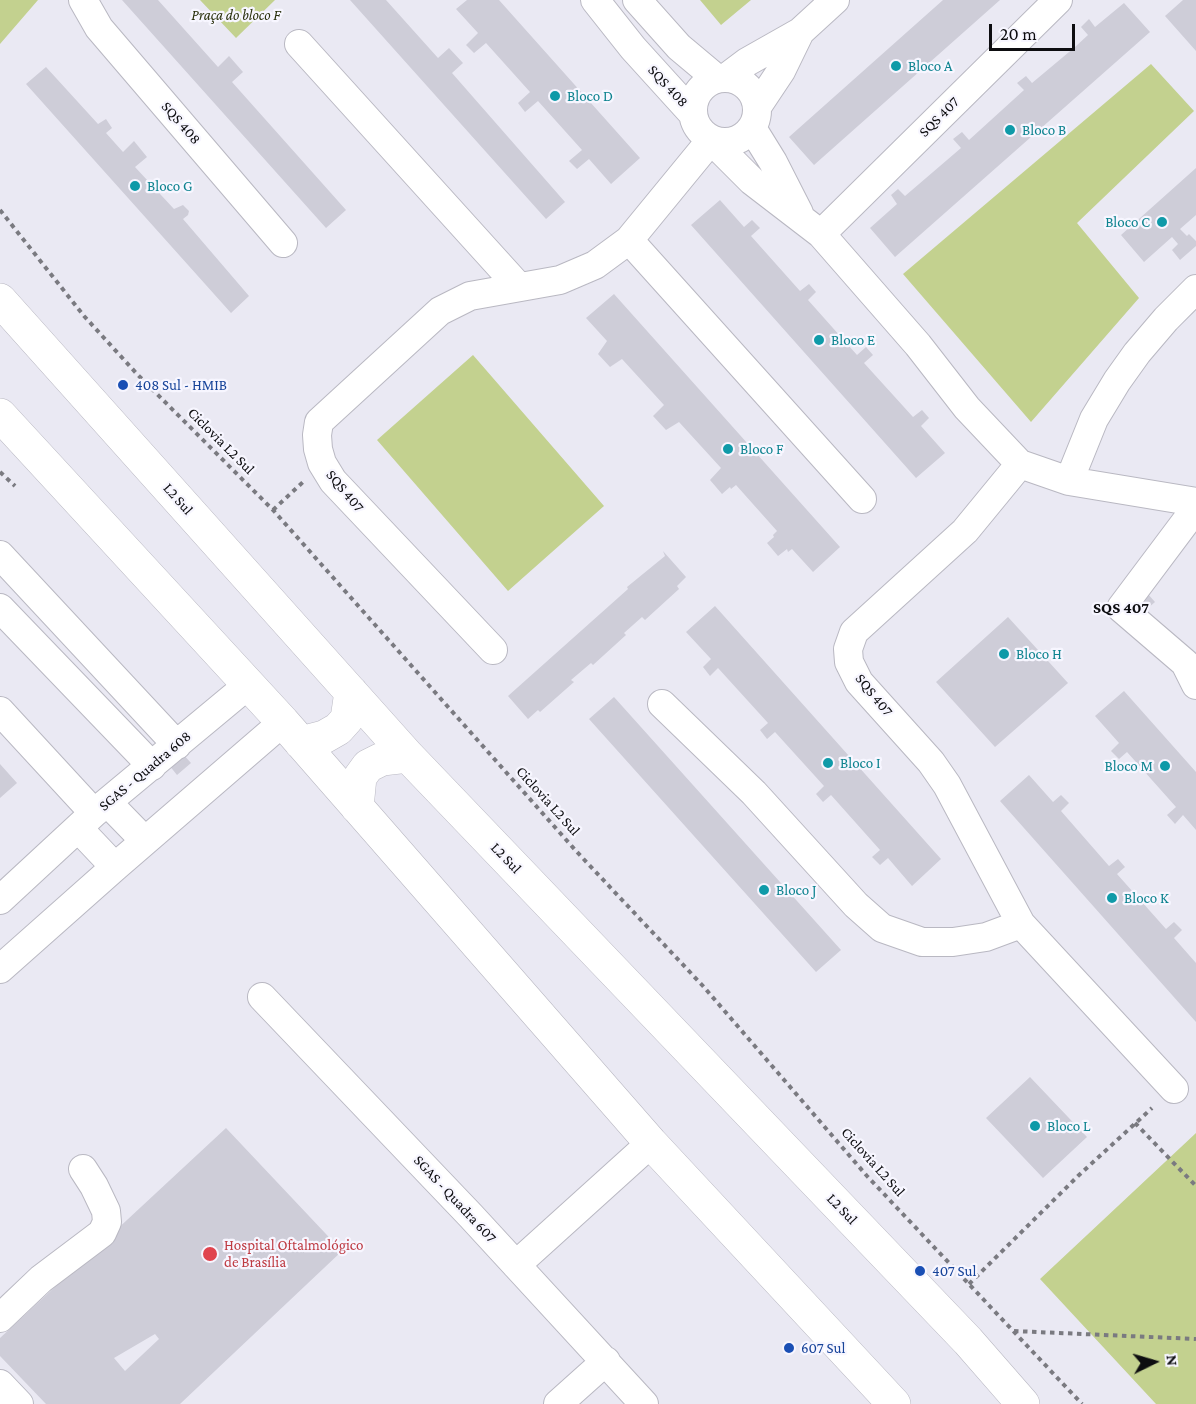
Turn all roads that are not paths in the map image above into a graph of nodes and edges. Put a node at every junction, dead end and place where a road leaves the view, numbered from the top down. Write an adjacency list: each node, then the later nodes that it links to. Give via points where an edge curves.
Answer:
1 (83, 0): 15 (street, SQS 408, via 99,28)
2 (595, 0): 6 (street, SQS 408)
3 (835, 0): 7 (street)
4 (1058, 0): 13 (street, SQS 407)
5 (642, 6): 6 (street); 9 (street, via 679,47)
6 (620, 32): 10 (street, SQS 408)
7 (800, 32): 9 (street); 11 (street)
8 (298, 44): 16 (street)
9 (722, 78): 10 (street, via 706,83 698,91); 11 (street, via 739,80 748,86)
10 (692, 113): 12 (street, via 695,124)
11 (755, 118): 12 (street, via 744,136 734,141); 13 (street, via 772,162)
12 (711, 140): 13 (street, via 752,181); 14 (street, SQS 407)
13 (811, 226): 20 (street)
14 (629, 240): 16 (street, SQS 407, via 595,265 560,280); 22 (street)
15 (283, 243)
16 (519, 287): 27 (street, SQS 407, via 470,296 440,311 319,422 317,435 322,463 333,481)
17 (1196, 289): 21 (street, via 1137,353 1117,381 1094,419)
18 (0, 300): 30 (main road, L2 Sul)
19 (0, 415): 28 (main road)
20 (1020, 464): 21 (street); 42 (street, SQS 407, via 965,531 854,632 848,649 849,662 859,682 947,785)
21 (1069, 481): 23 (street)
22 (861, 499)
23 (1196, 502)
24 (1196, 508): 29 (street, via 1121,608 1185,663)
25 (0, 555): 34 (street)
26 (0, 608): 36 (street)
27 (493, 650)
28 (248, 685): 33 (main road); 34 (street, SGAS - Quadra 608)
29 (1196, 685)
30 (351, 692): 33 (main road, via 347,719 338,729 324,737); 35 (main road, L2 Sul)
31 (662, 704): 42 (street, via 754,793 855,905 882,928 922,942 953,942 986,937)
32 (0, 711): 38 (street, SGAS - Quadra 608)
33 (292, 732): 37 (main road); 39 (street)
34 (177, 745): 36 (street, SGAS - Quadra 608)
35 (408, 756): 37 (main road, via 382,759 368,766 360,777); 56 (main road, L2 Sul, via 959,1332)
36 (152, 766): 38 (street, SGAS - Quadra 608)
37 (357, 807): 46 (main road)
38 (94, 815): 39 (street); 40 (street); 41 (street)
39 (145, 841): 40 (street)
40 (115, 867): 43 (street)
41 (0, 900)
42 (1021, 924): 45 (street, SQS 407)
43 (0, 969)
44 (262, 997): 48 (street, SGAS - Quadra 607)
45 (1174, 1089)
46 (651, 1143): 48 (street); 55 (main road)
47 (83, 1169): 49 (street, via 106,1211 102,1233 41,1279)
48 (516, 1265): 50 (street, SGAS - Quadra 607)
49 (0, 1318)
50 (606, 1361): 53 (street); 54 (street, SGAS - Quadra 607)
51 (0, 1384): 52 (street)
52 (19, 1404)
53 (558, 1404)
54 (644, 1404)
55 (894, 1404)
56 (1023, 1404)

